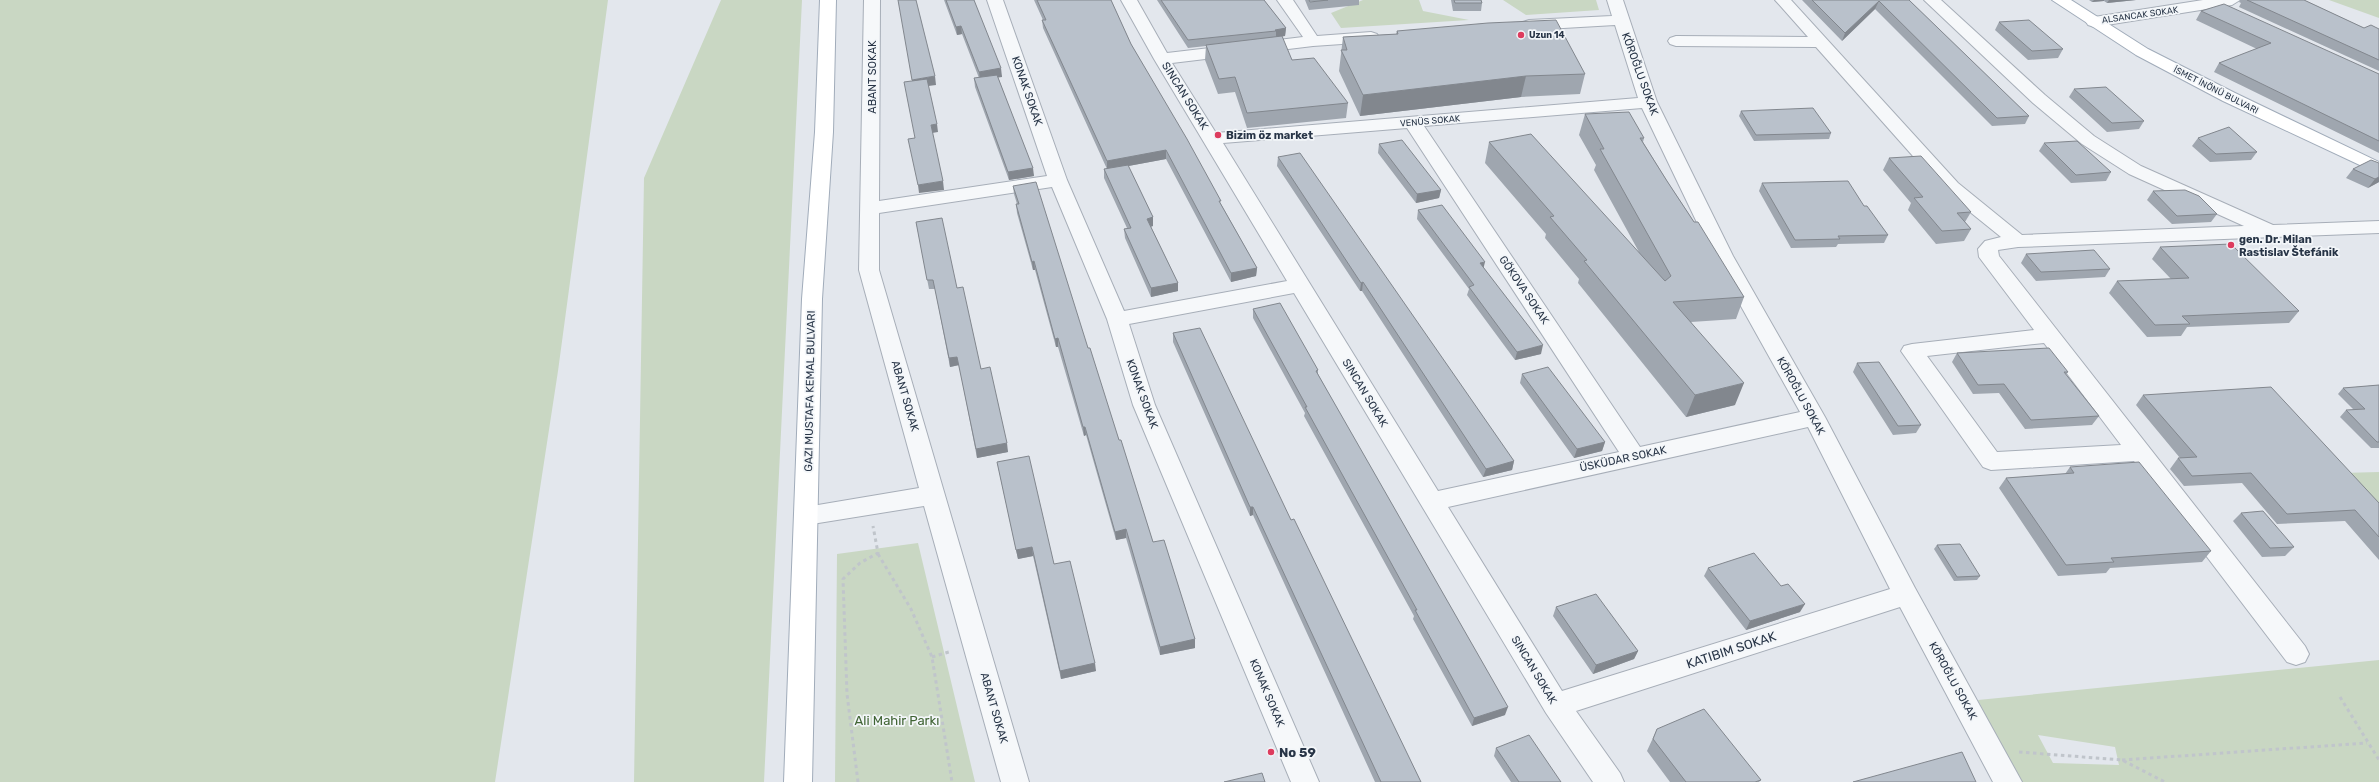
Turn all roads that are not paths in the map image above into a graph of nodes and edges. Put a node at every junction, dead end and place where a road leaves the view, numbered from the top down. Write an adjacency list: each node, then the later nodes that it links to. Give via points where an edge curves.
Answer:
1 (828, 0): 35 (main road, via 824,132 812,299)
2 (872, 0): 23 (street, ABANT SOKAK)
3 (995, 0): 22 (street, KONAK SOKAK)
4 (1129, 0): 17 (street, SINCAN SOKAK)
5 (1285, 0): 14 (street)
6 (1783, 0): 16 (street)
7 (1932, 0): 25 (street, via 2039,99 2088,140 2135,170)
8 (2060, 0): 11 (main road)
9 (2235, 7): 11 (street, ALSANCAK SOKAK, via 2217,4)
10 (1618, 10): 12 (street); 18 (street, KÖROĞLU SOKAK)
11 (2094, 22): 21 (main road, via 2142,52)
12 (1512, 27)
13 (1390, 35): 14 (street)
14 (1313, 41): 17 (street)
15 (1676, 41): 16 (street)
16 (1820, 42): 26 (street, via 1951,187)
17 (1162, 58): 20 (street, SINCAN SOKAK)
18 (1648, 102): 19 (street, VENÜS SOKAK); 30 (street, KÖROĞLU SOKAK, via 1723,256)
19 (1413, 123): 20 (street, VENÜS SOKAK); 32 (street, GÖKOVA SOKAK)
20 (1212, 139): 27 (street, SINCAN SOKAK)
21 (2379, 169)
22 (1058, 180): 23 (street); 28 (street, KONAK SOKAK)
23 (871, 208): 33 (street, ABANT SOKAK, via 869,270)
24 (2379, 227): 25 (street)
25 (2270, 231): 26 (street)
26 (2018, 241): 29 (street, via 1992,245 1988,249 1990,257)
27 (1300, 285): 28 (street); 34 (street, SINCAN SOKAK)
28 (1117, 319): 41 (street, KONAK SOKAK, via 1144,405)
29 (2049, 335): 31 (street); 31 (street, via 1912,351 1992,461)
30 (1814, 417): 32 (street, ÜSKÜDAR SOKAK); 36 (street, KÖROĞLU SOKAK)
31 (2139, 452): 37 (street)
32 (1635, 457): 34 (street, ÜSKÜDAR SOKAK)
33 (934, 495): 35 (street); 40 (street, ABANT SOKAK)
34 (1431, 502): 38 (street, SINCAN SOKAK)
35 (806, 516): 39 (main road)
36 (1906, 595): 38 (street, KATIBIM SOKAK); 43 (street, KÖROĞLU SOKAK)
37 (2296, 654)
38 (1556, 705): 42 (street, SINCAN SOKAK)
39 (798, 782)
40 (1015, 782)
41 (1305, 782)
42 (1610, 782)
43 (2008, 782)

